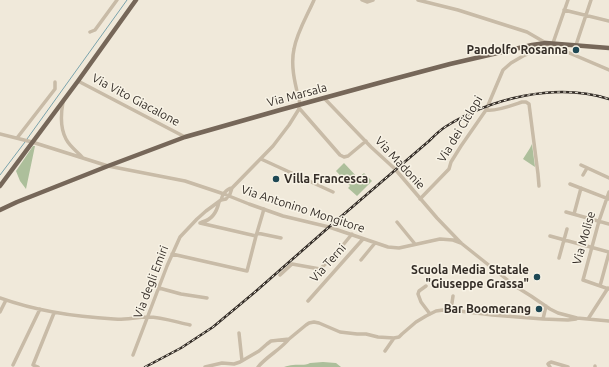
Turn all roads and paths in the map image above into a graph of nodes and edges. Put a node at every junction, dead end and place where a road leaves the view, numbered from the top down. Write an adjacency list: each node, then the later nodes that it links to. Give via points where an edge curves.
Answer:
1 (117, 0): 12 (street, via 95,30)
2 (136, 0): 20 (main road)
3 (314, 0): 24 (street, via 294,50 293,71)
4 (362, 0): 5 (street)
5 (372, 0)
6 (418, 0): 13 (street)
7 (568, 0): 9 (street)
8 (591, 0): 10 (street)
9 (564, 10): 10 (street); 14 (street)
10 (586, 16): 11 (street); 16 (street)
11 (609, 21)
12 (90, 32)
13 (531, 34): 14 (street); 15 (street, via 534,38)
14 (550, 43): 15 (main road, Via Marsala); 16 (main road, Via Marsala); 18 (street); 25 (street, Via dei Ciclopi, via 523,56 503,70)
15 (532, 45): 22 (main road, Via Marsala)
16 (574, 45): 17 (main road, Via Marsala); 18 (street)
17 (609, 48)
18 (569, 52): 19 (street)
19 (609, 70)
20 (78, 81): 23 (main road); 27 (street, Via Vito Giacalone)
21 (55, 82): 28 (street, via 55,88)
22 (324, 98): 24 (main road, Via Marsala); 29 (street, Via Madonie)
23 (63, 101): 30 (main road); 31 (street, via 62,127 66,140)
24 (299, 106): 27 (main road, Via Marsala); 29 (street, via 340,155 348,156); 32 (street, Via degli Emiri, via 283,133)
25 (486, 110): 40 (street, via 522,102 529,104); 48 (street, Via dei Ciclopi, via 461,146 449,169)
26 (0, 134): 28 (street, Via Antonino Mongitore)
27 (185, 137): 34 (main road, Via Marsala)
28 (19, 139): 30 (street, Via Antonino Mongitore)
29 (366, 141): 48 (street, Via Madonie, via 395,169)
30 (30, 142): 31 (street, Via Antonino Mongitore); 39 (main road)
31 (85, 159): 34 (street, Via Antonino Mongitore)
32 (261, 159): 41 (street, Via degli Emiri); 43 (street)
33 (580, 165): 35 (street)
34 (108, 166): 45 (street, Via Antonino Mongitore, via 185,181); 50 (main road, Via Marsala)
35 (587, 168): 36 (street); 37 (street)
36 (583, 175)
37 (609, 178)
38 (570, 184): 42 (street)
39 (0, 186)
40 (539, 186)
41 (232, 188): 45 (street, Via degli Emiri); 46 (street, Via degli Emiri)
42 (581, 188): 47 (street); 53 (street)
43 (333, 192)
44 (609, 192): 47 (street, Via Molise)
45 (224, 194): 46 (street, Via Antonino Mongitore); 49 (street, Via degli Emiri)
46 (228, 196): 49 (street, Via degli Emiri); 51 (street, Via Antonino Mongitore)
47 (608, 198): 55 (street, Via Molise)
48 (420, 199): 67 (street, Via Madonie)
49 (220, 201): 54 (street, Via degli Emiri); 57 (street, Via degli Emiri, via 213,216)
50 (0, 210)
51 (264, 210): 60 (street); 61 (street, Via Antonino Mongitore)
52 (566, 212): 53 (street)
53 (574, 214): 55 (street)
54 (195, 221): 57 (street); 71 (street, Via degli Emiri, via 180,237)
55 (599, 221): 58 (street); 69 (street, Via Molise)
56 (397, 222): 68 (street)
57 (200, 223): 60 (street)
58 (609, 224)
59 (567, 229): 65 (street)
60 (256, 234): 63 (street); 71 (street, via 247,271)
61 (352, 234): 64 (street, Via Antonino Mongitore); 74 (street, via 320,269 292,264)
62 (550, 236): 65 (street)
63 (281, 238)
64 (363, 238): 66 (street, Via Antonino Mongitore); 83 (street, Via Terni)
65 (564, 240): 69 (street); 72 (street)
66 (375, 243): 68 (street, Via Antonino Mongitore, via 394,248); 73 (street)
67 (461, 243): 68 (street, Via Antonino Mongitore, via 446,238); 84 (street, via 515,286)
68 (415, 244)
69 (591, 247): 70 (street); 76 (street, Via Molise, via 583,280)
70 (609, 252): 76 (street)
71 (172, 254): 77 (street, Via degli Emiri)
72 (559, 258)
73 (361, 260)
74 (280, 275)
75 (426, 286): 89 (street, via 418,294)
76 (600, 286): 78 (street, Via Molise)
77 (159, 288): 81 (street); 90 (street, Via degli Emiri)
78 (609, 288): 93 (street)
79 (453, 296): 86 (street)
80 (0, 298): 82 (street)
81 (207, 298)
82 (6, 300): 85 (street); 87 (street)
83 (308, 301)
84 (546, 306): 91 (street, via 558,313); 92 (street)
85 (40, 309): 88 (street); 102 (street)
86 (451, 310): 89 (street); 92 (street)
87 (0, 312)
88 (54, 313): 90 (street, via 115,319); 103 (street, via 33,365)
89 (430, 314): 97 (street)
90 (148, 317): 95 (street); 100 (street, Via degli Emiri)
91 (577, 318): 92 (street); 93 (street)
92 (543, 319)
93 (588, 319): 94 (street)
94 (609, 321)
95 (190, 325)
96 (239, 333): 101 (street)
97 (394, 338): 98 (street, via 340,332 314,322 306,325); 99 (street)
98 (289, 339): 101 (street, via 271,342); 105 (street)
99 (385, 352)
100 (133, 355)
101 (242, 361): 104 (street)
102 (13, 365)
103 (38, 367)
104 (205, 367)
105 (258, 367)
106 (550, 367): 107 (street, via 549,362)
107 (568, 367)

